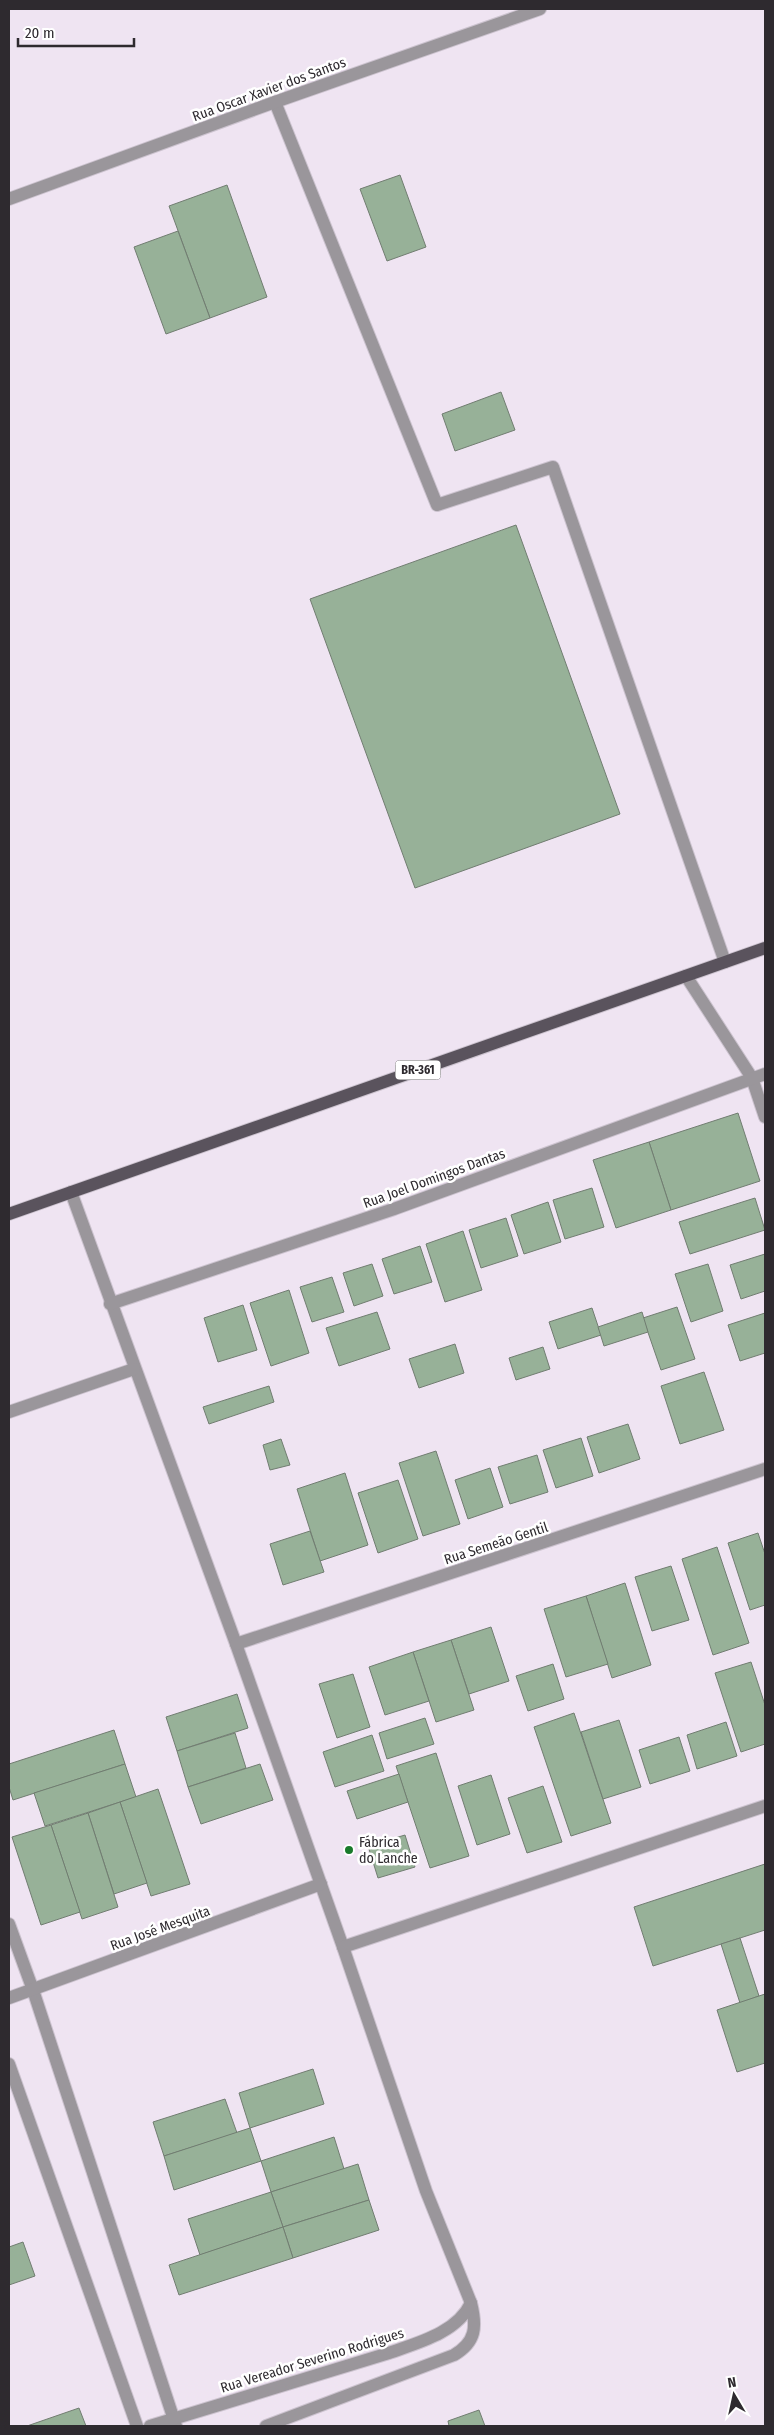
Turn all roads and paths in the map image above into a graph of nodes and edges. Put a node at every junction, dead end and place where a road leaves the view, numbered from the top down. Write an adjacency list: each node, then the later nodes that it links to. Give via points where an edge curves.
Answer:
1 (540, 9): 2 (street, Rua Oscar Xavier dos Santos)
2 (275, 102): 3 (street, Rua Oscar Xavier dos Santos); 5 (street, via 437,505 553,467)
3 (9, 199)
4 (765, 948): 5 (main road, BR-361)
5 (725, 962): 6 (main road, BR-361)
6 (686, 976): 8 (street); 10 (main road, BR-361)
7 (765, 1074): 8 (street, Rua Joel Domingos Dantas)
8 (752, 1078): 9 (street); 12 (street, Rua Joel Domingos Dantas, via 394,1209)
9 (765, 1117)
10 (71, 1192): 11 (main road, BR-361); 12 (street)
11 (9, 1214)
12 (110, 1304): 13 (street)
13 (134, 1369): 14 (street); 16 (street)
14 (9, 1412)
15 (765, 1470): 16 (street, Rua Semeão Gentil)
16 (236, 1644): 18 (street)
17 (765, 1806): 20 (street)
18 (321, 1884): 20 (street); 21 (street, Rua José Mesquita)
19 (9, 1924): 21 (street)
20 (343, 1948): 24 (street, via 426,2191)
21 (33, 1990): 22 (street, Rua José Mesquita); 25 (street)
22 (9, 1998)
23 (9, 2064): 26 (street)
24 (471, 2303): 25 (street, Rua Vereador Severino Rodrigues, via 458,2321 424,2340); 28 (street, via 475,2330 471,2342 454,2355)
25 (175, 2422): 27 (street, Rua Vereador Severino Rodrigues)
26 (136, 2426)
27 (150, 2426)
28 (266, 2426)

